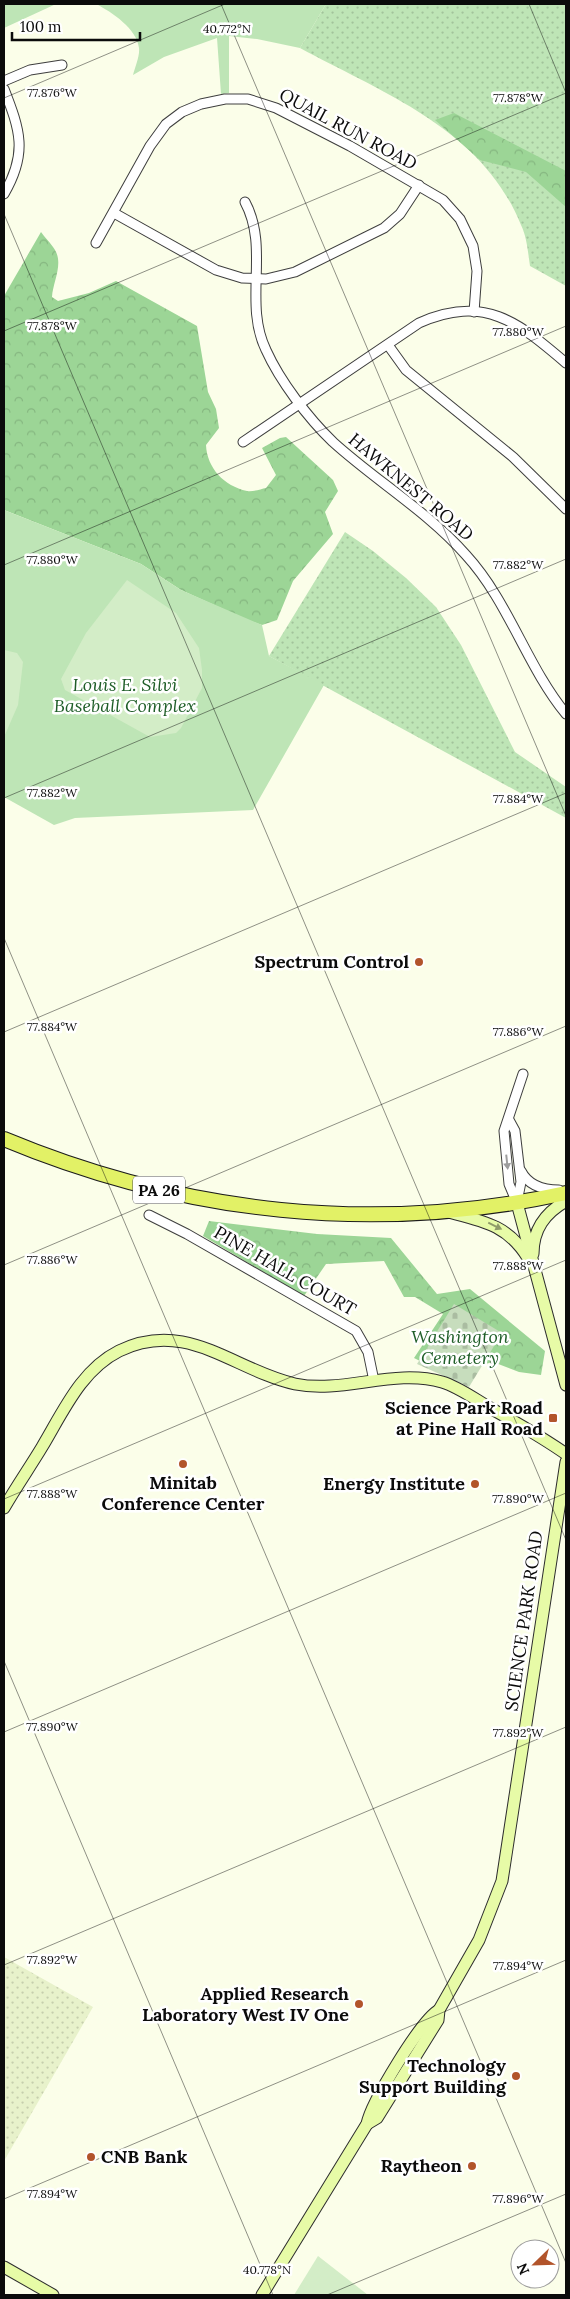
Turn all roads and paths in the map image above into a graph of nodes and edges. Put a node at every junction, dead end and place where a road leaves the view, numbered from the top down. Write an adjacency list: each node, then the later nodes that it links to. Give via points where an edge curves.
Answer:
1 (62, 65): 2 (street, via 30,70)
2 (4, 81)
3 (4, 89): 5 (street, via 15,117 20,150 18,166)
4 (419, 185): 7 (street, QUAIL RUN ROAD, via 276,108 248,99 229,98 191,107 166,124 150,146); 9 (street, via 400,214 384,228 295,272); 10 (street, QUAIL RUN ROAD, via 449,206 470,236 477,271)
5 (4, 194)
6 (245, 202): 9 (street, HAWKNEST ROAD, via 255,226)
7 (114, 213): 8 (street, QUAIL RUN ROAD); 9 (street, via 216,270)
8 (96, 243)
9 (255, 280): 13 (street, HAWKNEST ROAD, via 256,314 262,340)
10 (474, 312): 11 (street, via 437,316 419,323); 12 (street, via 500,316 514,323)
11 (388, 344): 13 (street); 15 (street, via 406,370 519,462)
12 (566, 363)
13 (300, 403): 14 (street); 16 (street, HAWKNEST ROAD, via 333,441 466,554 500,601 535,670)
14 (242, 442)
15 (566, 509)
16 (566, 714)
17 (523, 1074): 18 (street)
18 (509, 1120): 20 (street, via 515,1131); 23 (street, one-way to 23, via 504,1131 509,1184)
19 (4, 1139): 24 (main road, PA 26, via 136,1184 223,1202 321,1214)
20 (519, 1167): 21 (street, via 532,1184); 23 (street, via 521,1182)
21 (566, 1192): 23 (main road, PA 26)
22 (566, 1201): 26 (main road, via 551,1210 539,1226 533,1246)
23 (516, 1203): 24 (main road, PA 26); 26 (main road)
24 (448, 1212): 26 (main road, one-way to 26, via 499,1228 519,1246)
25 (149, 1215): 27 (street, PINE HALL COURT, via 356,1331 368,1352)
26 (535, 1270): 28 (main road)
27 (374, 1381): 29 (main road, via 413,1378 444,1383); 31 (main road, via 301,1385 186,1342 154,1341 132,1346 105,1359 80,1384)
28 (566, 1385)
29 (566, 1454)
30 (566, 1462): 34 (main road, SCIENCE PARK ROAD, via 502,1881 479,1940 439,2010 438,2020 377,2118 367,2124)
31 (4, 1508)
32 (4, 2267): 33 (main road)
33 (53, 2295)
34 (262, 2295)

